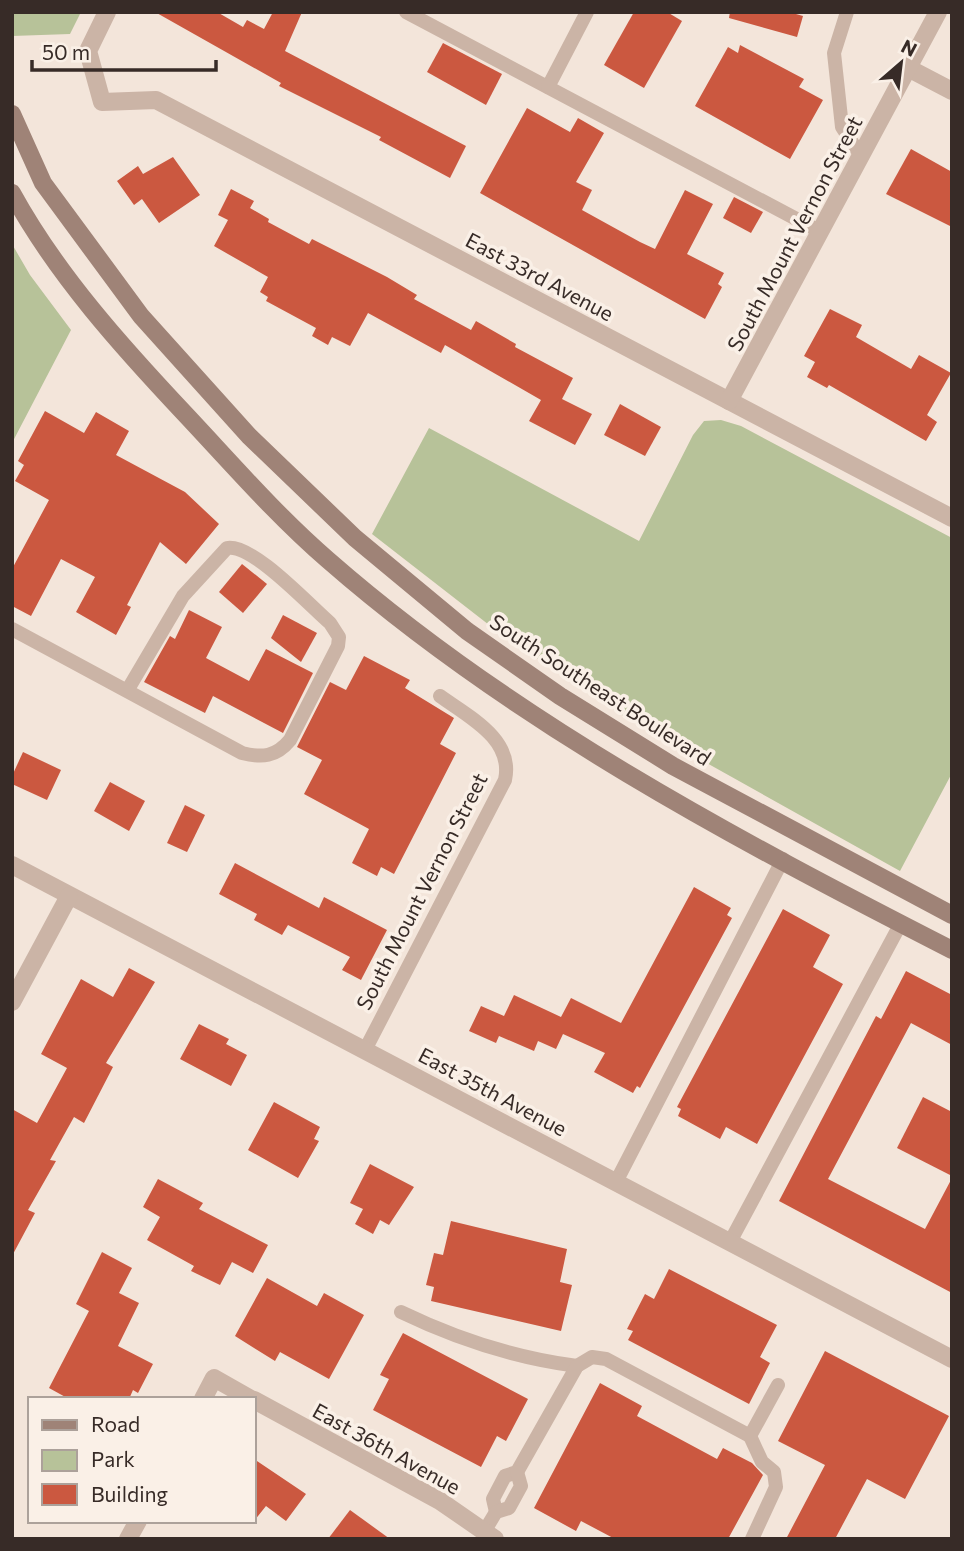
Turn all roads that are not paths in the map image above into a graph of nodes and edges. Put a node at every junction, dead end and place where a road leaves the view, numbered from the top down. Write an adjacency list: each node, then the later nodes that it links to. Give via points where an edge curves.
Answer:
1 (107, 12): 13 (street, East 33rd Avenue, via 88,51 102,102 156,100)
2 (406, 12): 7 (lane)
3 (587, 12): 7 (lane)
4 (847, 12): 10 (lane, via 834,52 842,127)
5 (938, 12): 6 (street, South Mount Vernon Street)
6 (908, 68): 8 (street); 10 (street, South Mount Vernon Street)
7 (548, 87): 12 (lane)
8 (952, 91)
9 (12, 114): 21 (main road, South Southeast Boulevard, via 43,183 141,316 249,436 355,538 467,631 560,696 673,766)
10 (860, 156): 12 (street, South Mount Vernon Street)
11 (12, 193): 18 (main road, via 69,280 160,387 327,559 424,638 510,699 635,778)
12 (820, 231): 13 (street, South Mount Vernon Street)
13 (729, 401): 14 (street, East 33rd Avenue)
14 (952, 518)
15 (12, 629): 16 (lane)
16 (127, 691): 16 (lane, via 242,753 270,756 290,740 339,637 330,623 252,555 227,548 183,596)
17 (440, 696): 25 (lane, South Mount Vernon Street, via 492,736 508,766 505,780)
18 (783, 859): 22 (main road); 26 (lane)
19 (12, 865): 20 (street, East 35th Avenue)
20 (69, 896): 24 (street); 25 (street, East 35th Avenue)
21 (952, 915)
22 (901, 923): 23 (main road); 27 (lane)
23 (952, 950)
24 (12, 1002)
25 (365, 1050): 26 (street, East 35th Avenue)
26 (616, 1182): 27 (street, East 35th Avenue)
27 (730, 1242): 29 (street, East 35th Avenue)
28 (401, 1312): 30 (lane, via 442,1332 531,1360)
29 (952, 1359)
30 (577, 1366): 35 (lane, via 592,1357 606,1359); 37 (lane, via 517,1472 521,1486 509,1508 496,1512)
31 (778, 1385): 35 (lane)
32 (204, 1397): 33 (street, East 36th Avenue, via 214,1378)
33 (248, 1397)
34 (256, 1401): 37 (street, East 36th Avenue, via 440,1501)
35 (750, 1436): 39 (lane, via 762,1462 774,1472 776,1487)
36 (137, 1523): 38 (street)
37 (489, 1535)
38 (128, 1539)
39 (752, 1539)

